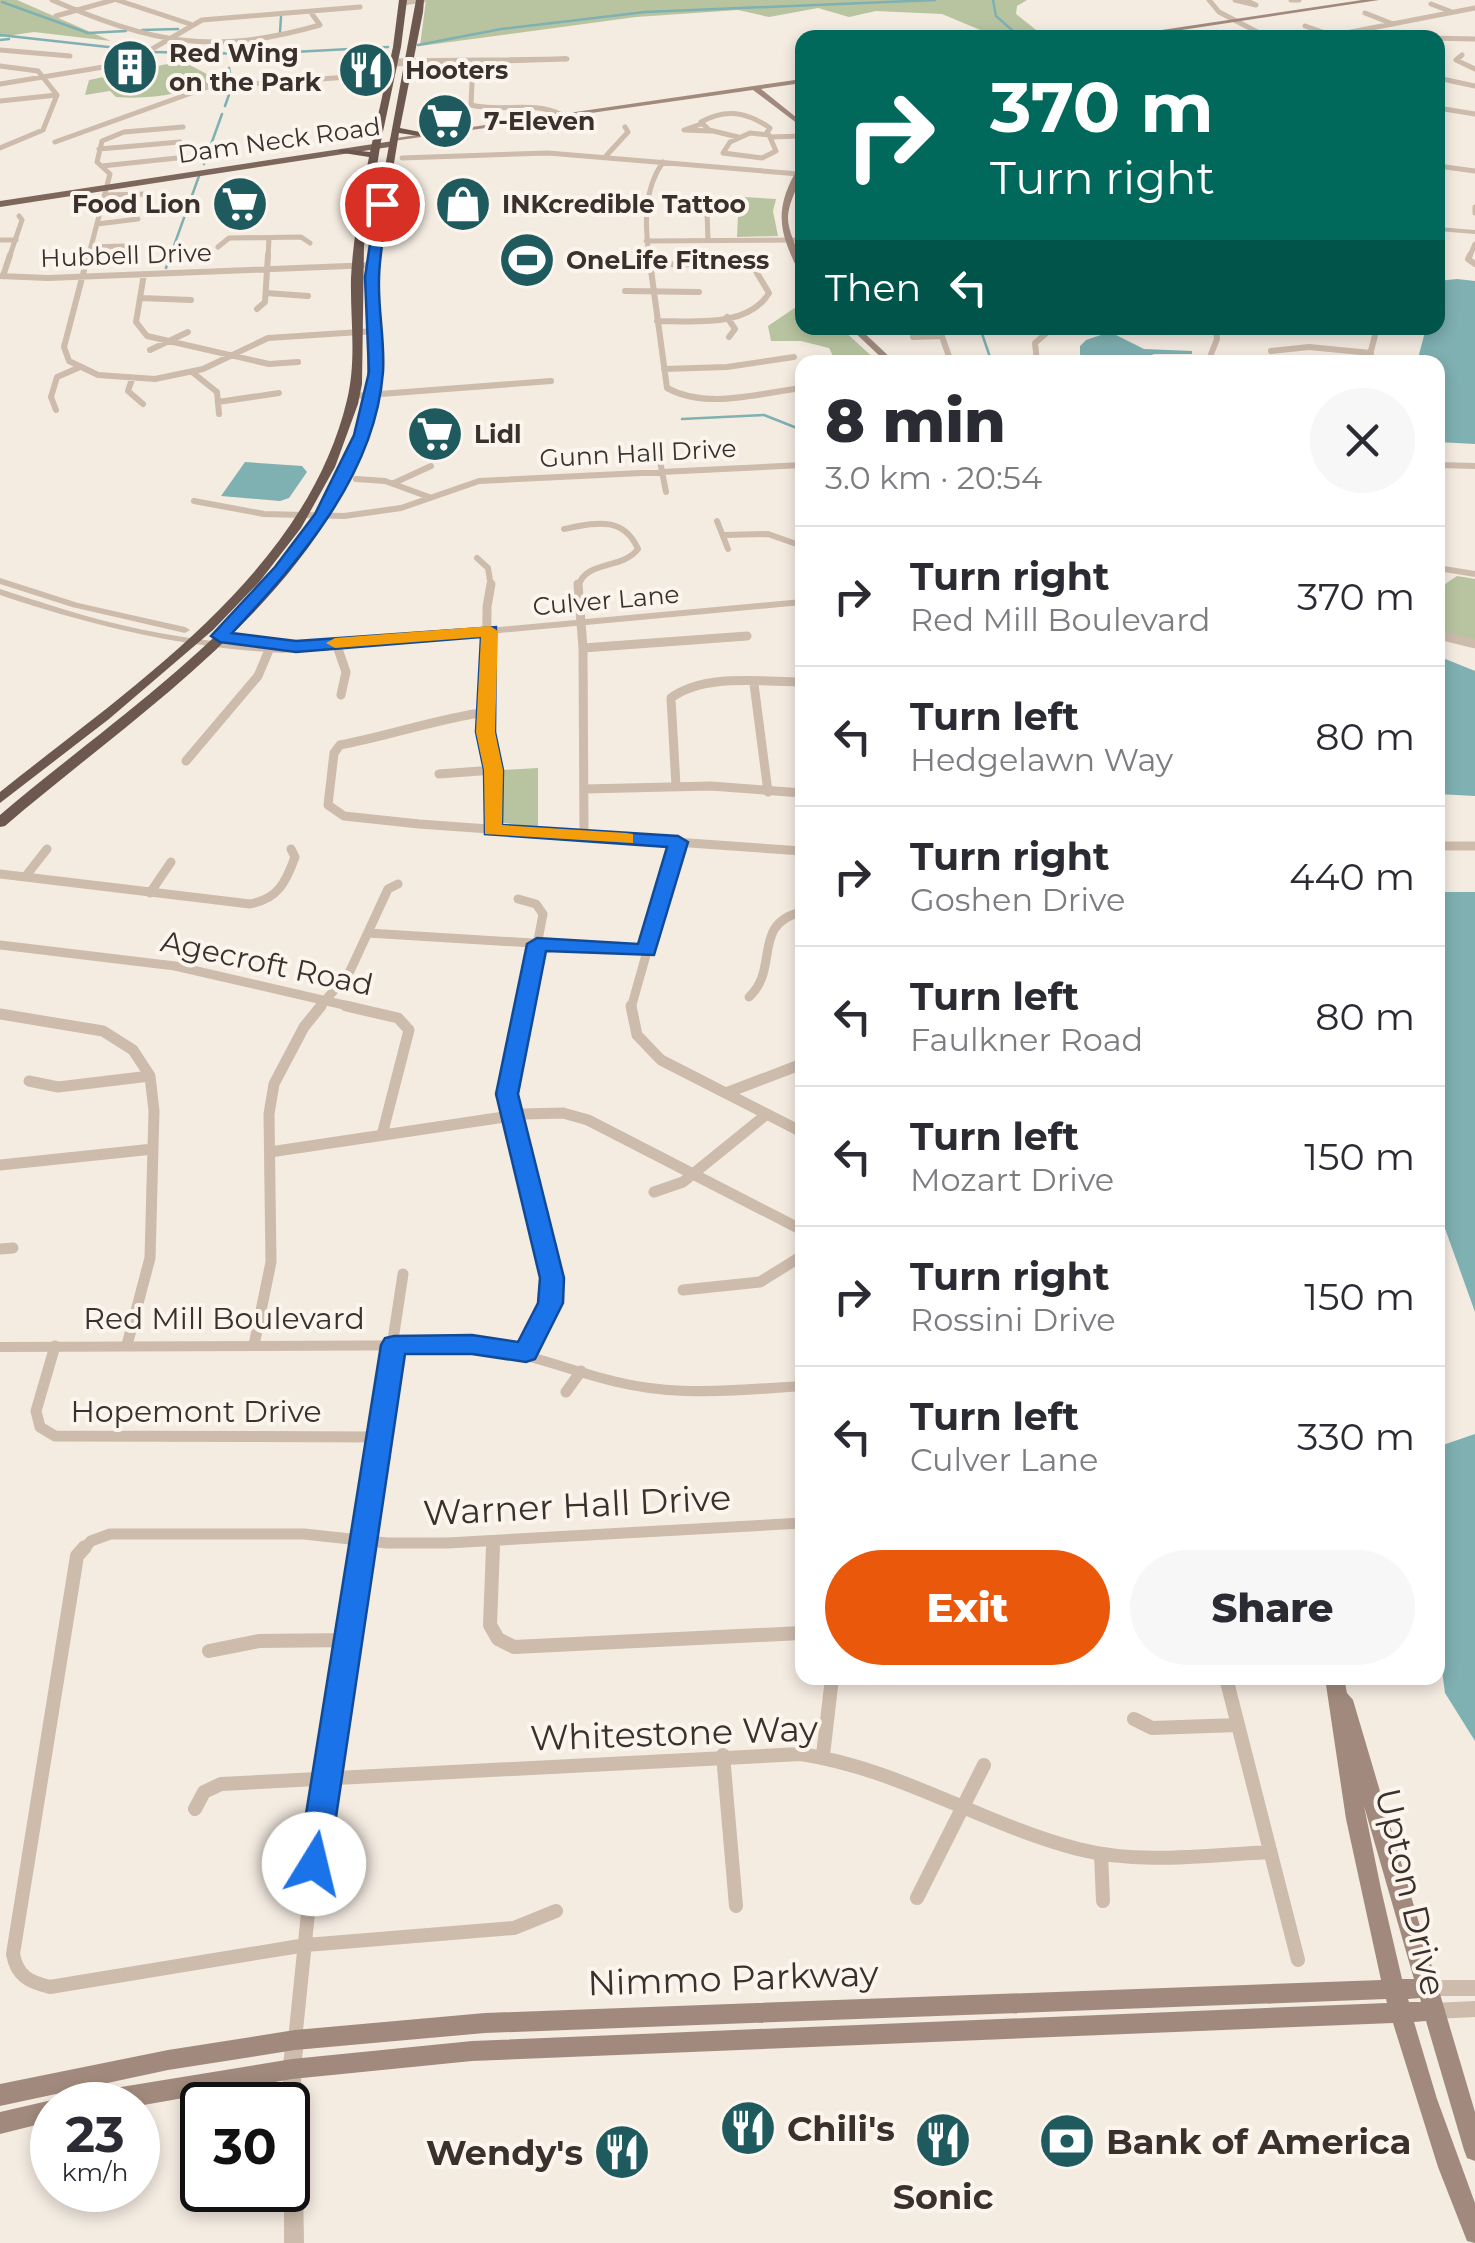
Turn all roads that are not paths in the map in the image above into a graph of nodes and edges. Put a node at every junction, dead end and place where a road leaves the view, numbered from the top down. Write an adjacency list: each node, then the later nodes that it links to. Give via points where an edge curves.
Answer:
1 (52, 0): 16 (street)
2 (115, 0): 16 (street); 22 (street)
3 (349, 0): 19 (street, via 360,7)
4 (421, 0): 12 (street); 40 (highway)
5 (1201, 0): 21 (street)
6 (1209, 0): 21 (street)
7 (1235, 0): 8 (street, via 1256,6)
8 (1245, 0)
9 (1291, 0): 10 (street)
10 (1299, 0)
11 (1376, 0): 21 (main road)
12 (403, 1): 42 (highway)
13 (1386, 2): 21 (main road)
14 (1431, 4): 17 (street)
15 (1475, 8): 17 (street)
16 (77, 10): 20 (street); 34 (street)
17 (1453, 12): 23 (street)
18 (1365, 13): 23 (street)
19 (312, 14): 22 (street); 35 (street, via 320,25)
20 (56, 16)
21 (1232, 22): 25 (main road); 26 (main road); 27 (street); 28 (street)
22 (191, 24): 34 (street)
23 (1394, 24): 30 (street)
24 (1305, 26): 29 (street)
25 (1172, 30)
26 (1182, 30)
27 (1246, 30)
28 (1250, 30)
29 (1316, 30)
30 (1363, 30)
31 (232, 32): 35 (street)
32 (1445, 38): 33 (street)
33 (1475, 39)
34 (164, 40): 35 (street); 44 (street, via 133,61)
35 (238, 40)
36 (0, 50): 38 (street)
37 (1462, 54): 43 (street, via 1456,60)
38 (70, 56)
39 (473, 62): 39 (street, via 567,59); 40 (street); 54 (street, via 471,106 540,104)
40 (409, 63): 42 (street); 63 (highway)
41 (0, 66): 44 (street, via 30,68)
42 (392, 66): 65 (street, via 212,86); 68 (highway)
43 (1475, 69)
44 (45, 79): 46 (street); 50 (street)
45 (1445, 80): 48 (street)
46 (0, 84)
47 (795, 84): 49 (main road, Dam Neck Road)
48 (1475, 86)
49 (756, 89): 54 (main road, Dam Neck Road); 55 (main road)
50 (57, 94): 51 (street); 67 (street, via 46,128)
51 (0, 102)
52 (1445, 111): 53 (street)
53 (1475, 114)
54 (565, 117): 60 (main road, Dam Neck Road); 63 (main road, Dam Neck Road)
55 (795, 119)
56 (701, 124): 59 (street); 59 (street, via 684,130); 61 (street, via 716,114 752,114 771,129)
57 (183, 127): 69 (street, via 124,132 105,138)
58 (625, 127): 72 (street, via 628,132)
59 (712, 131): 64 (street)
60 (426, 134): 63 (highway)
61 (769, 136): 62 (street); 64 (street); 71 (street, via 777,149 771,156)
62 (795, 137)
63 (394, 138): 68 (main road, Dam Neck Road); 110 (highway)
64 (738, 138): 71 (street, via 722,152)
65 (55, 142)
66 (180, 142): 69 (street)
67 (0, 148)
68 (375, 148): 70 (highway); 76 (main road, Dam Neck Road); 109 (highway)
69 (100, 149): 77 (street)
70 (342, 152): 76 (main road, Dam Neck Road)
71 (744, 156): 79 (street)
72 (605, 157): 74 (street); 75 (street)
73 (177, 158): 77 (street)
74 (402, 158)
75 (663, 162): 79 (street); 100 (street, via 650,180)
76 (244, 163): 83 (main road, Dam Neck Road)
77 (101, 166): 83 (street, via 109,171)
78 (1445, 167): 80 (street)
79 (736, 168): 81 (street)
80 (1475, 170)
81 (795, 172)
82 (795, 182): 84 (main road)
83 (107, 187): 86 (street); 87 (main road, Dam Neck Road); 91 (street)
84 (791, 188): 85 (street); 98 (main road, via 783,208)
85 (795, 188)
86 (149, 194)
87 (0, 201)
88 (715, 205): 97 (street, via 708,211)
89 (19, 216): 96 (street)
90 (138, 219): 91 (street)
91 (97, 224): 104 (street)
92 (1445, 230): 93 (street)
93 (1475, 232)
94 (269, 238): 101 (street); 105 (street, via 227,238); 111 (street)
95 (0, 240): 96 (street)
96 (16, 240): 113 (street)
97 (708, 240): 98 (street); 100 (street)
98 (790, 240): 99 (street); 106 (main road)
99 (795, 240)
100 (646, 241): 107 (street)
101 (310, 243)
102 (1475, 244): 108 (street, via 1468,259)
103 (125, 246): 104 (street)
104 (92, 247): 114 (street)
105 (218, 247)
106 (795, 252)
107 (648, 264): 115 (street); 123 (street, via 752,266 768,300)
108 (1475, 264)
109 (356, 266): 110 (street, Hubbell Drive); 111 (street, Hubbell Drive); 128 (highway)
110 (372, 266): 126 (highway)
111 (269, 270): 112 (street, Hubbell Drive); 118 (street)
112 (144, 274): 114 (street, Hubbell Drive); 120 (street)
113 (2, 276): 114 (street, Hubbell Drive)
114 (83, 277): 143 (street, via 64,347)
115 (652, 290): 116 (street); 117 (street); 124 (street)
116 (625, 291)
117 (699, 292)
118 (266, 293): 119 (street); 122 (street)
119 (308, 296)
120 (140, 298): 121 (street); 135 (street, via 138,328)
121 (192, 300)
122 (257, 309)
123 (727, 317): 124 (street); 133 (street, via 735,329)
124 (657, 320): 144 (street)
125 (306, 323): 129 (street)
126 (375, 331): 128 (street); 150 (highway)
127 (188, 332): 135 (street)
128 (358, 332): 129 (street); 151 (highway)
129 (303, 334): 140 (street, via 258,340)
130 (862, 335): 139 (main road)
131 (924, 335): 134 (street)
132 (1375, 335): 138 (street)
133 (729, 337)
134 (913, 337)
135 (163, 342): 136 (street); 140 (street)
136 (150, 350)
137 (1272, 351): 138 (street, via 1309,347)
138 (1371, 354)
139 (883, 355)
140 (230, 356): 142 (street); 145 (street)
141 (794, 357): 144 (street)
142 (298, 362)
143 (78, 368): 146 (street); 154 (street, via 57,377)
144 (664, 369): 148 (street, via 667,388 686,398)
145 (192, 372): 146 (street); 152 (street, via 214,389)
146 (132, 379): 153 (street, via 128,392)
147 (551, 381): 150 (street)
148 (795, 389)
149 (279, 393): 152 (street)
150 (372, 395): 151 (street); 168 (highway, via 354,457)
151 (354, 396): 167 (highway, via 329,468)
152 (218, 402): 155 (street)
153 (143, 404)
154 (56, 410)
155 (219, 414)
156 (659, 456): 161 (street)
157 (795, 465): 161 (street, Gunn Hall Drive)
158 (1445, 465): 160 (street)
159 (431, 466): 163 (street)
160 (1475, 466)
161 (662, 472): 164 (street); 165 (street, Gunn Hall Drive, via 490,480)
162 (356, 480): 163 (street)
163 (394, 483): 165 (street)
164 (666, 492)
165 (430, 496): 168 (street, Gunn Hall Drive, via 387,512)
166 (194, 501): 167 (street, Gunn Hall Drive)
167 (301, 514): 168 (street, Gunn Hall Drive); 182 (highway, via 260,571)
168 (323, 514): 185 (highway)
169 (717, 521): 171 (street)
170 (564, 529): 180 (street, via 620,525 638,547 632,559 580,576)
171 (722, 535): 172 (street, via 768,534); 173 (street)
172 (795, 544)
173 (728, 549)
174 (477, 558): 181 (street, via 492,584)
175 (1445, 569): 176 (street)
176 (1475, 574)
177 (0, 581): 182 (street)
178 (0, 592): 182 (street, via 95,620)
179 (795, 603): 180 (street, Culver Lane)
180 (583, 622): 181 (street, Culver Lane); 189 (street)
181 (490, 631): 186 (street, Culver Lane); 194 (street)
182 (196, 636): 185 (street); 202 (highway)
183 (748, 636): 189 (street)
184 (1445, 637): 187 (street)
185 (216, 640): 188 (street, Culver Lane); 190 (street, Culver Lane); 203 (highway)
186 (336, 643): 188 (street, Culver Lane); 193 (street, via 346,672)
187 (1475, 644)
188 (296, 646): 190 (street, Culver Lane)
189 (583, 648): 199 (street)
190 (269, 650): 195 (street, via 258,676)
191 (795, 682): 192 (street)
192 (754, 684): 198 (street, via 687,687 673,694); 200 (street)
193 (341, 695)
194 (486, 712): 196 (street); 204 (street, via 344,743 334,753 328,802 344,816)
195 (186, 762)
196 (494, 770): 197 (street); 204 (street)
197 (438, 774)
198 (676, 786): 199 (street); 200 (street)
199 (585, 789): 205 (street)
200 (768, 792): 201 (street)
201 (795, 794)
202 (0, 799)
203 (0, 823)
204 (492, 830): 205 (street)
205 (584, 836): 206 (street)
206 (678, 842): 211 (street); 222 (street)
207 (1445, 846): 208 (street)
208 (1475, 846)
209 (47, 849): 214 (street)
210 (291, 849): 216 (street, via 295,857 283,888 266,901)
211 (795, 850)
212 (171, 862): 216 (street)
213 (0, 874): 214 (street)
214 (25, 877): 216 (street)
215 (398, 884): 219 (street, via 388,890)
216 (150, 893)
217 (518, 899): 221 (street, via 542,912)
218 (795, 914): 223 (street, via 775,923 758,989)
219 (368, 933): 221 (street); 224 (street)
220 (0, 944): 224 (street, Agecroft Road, via 176,966)
221 (537, 944): 222 (street); 231 (street, via 507,1094)
222 (647, 950): 229 (street, via 631,1002 635,1036 661,1060)
223 (750, 997)
224 (326, 1000): 233 (street, Agecroft Road, via 408,1026); 235 (street, via 292,1045 274,1084)
225 (0, 1014): 227 (street, via 103,1031 133,1050)
226 (795, 1067): 229 (street)
227 (150, 1076): 228 (street, via 58,1087); 234 (street)
228 (29, 1081)
229 (726, 1093): 230 (street)
230 (767, 1114): 232 (street); 237 (street)
231 (510, 1116): 233 (street); 237 (street, via 576,1116); 250 (street, via 552,1278 550,1303)
232 (795, 1128)
233 (382, 1134): 235 (street)
234 (153, 1149): 236 (street); 245 (street, via 150,1258)
235 (270, 1152): 246 (street, via 271,1262)
236 (0, 1165)
237 (693, 1174): 238 (street); 239 (street)
238 (654, 1192)
239 (795, 1226)
240 (14, 1248): 241 (street)
241 (0, 1249)
242 (795, 1262): 244 (street, via 765,1283)
243 (403, 1274): 247 (street)
244 (683, 1290)
245 (128, 1345): 246 (street, Red Mill Boulevard); 248 (street, Red Mill Boulevard)
246 (254, 1345): 247 (street, Red Mill Boulevard)
247 (394, 1345): 250 (street, Red Mill Boulevard, via 472,1344); 254 (street)
248 (55, 1346): 249 (street, Red Mill Boulevard); 254 (street, Hopemont Drive, via 36,1411 40,1427 56,1436)
249 (0, 1347)
250 (526, 1352): 251 (street, Red Mill Boulevard)
251 (581, 1370): 252 (street, Red Mill Boulevard, via 676,1391); 253 (street)
252 (795, 1386)
253 (566, 1392)
254 (380, 1436): 256 (street)
255 (795, 1523): 257 (street, Warner Hall Drive)
256 (364, 1541): 257 (street, Warner Hall Drive); 259 (street); 279 (street, Warner Hall Drive, via 304,1534 110,1534 83,1547 72,1571 13,1954 28,1982 50,1986)
257 (493, 1541): 258 (street, via 490,1625 514,1647)
258 (795, 1633)
259 (349, 1640): 260 (street, via 259,1641); 270 (street)
260 (209, 1651)
261 (831, 1685): 268 (street)
262 (1228, 1685): 266 (street)
263 (1336, 1685): 283 (main road, Upton Drive, via 1363,1859)
264 (1337, 1685): 281 (main road, Upton Drive)
265 (1134, 1719): 266 (street, via 1152,1728)
266 (1238, 1724): 273 (street)
267 (723, 1755): 268 (street, Whitestone Way); 270 (street, Whitestone Way); 277 (street)
268 (823, 1755): 271 (street, Whitestone Way)
269 (984, 1765): 271 (street)
270 (328, 1779): 272 (street, Whitestone Way, via 221,1784 204,1792); 279 (street)
271 (962, 1805): 274 (street, Whitestone Way); 275 (street)
272 (195, 1809)
273 (1270, 1852): 274 (street, Whitestone Way); 280 (street)
274 (1102, 1854): 276 (street)
275 (917, 1898)
276 (1102, 1901)
277 (736, 1906)
278 (556, 1911): 279 (street, Warner Hall Drive, via 514,1928)
279 (306, 1944): 286 (street)
280 (1298, 1960)
281 (1426, 1988): 282 (street, Nimmo Parkway); 283 (main road, Nimmo Parkway); 285 (main road, Upton Drive)
282 (1475, 1988)
283 (1400, 2000): 285 (main road, Nimmo Parkway); 286 (main road, Nimmo Parkway, via 539,2020); 287 (main road, Nimmo Parkway, via 532,2048); 293 (main road, Upton Drive)
284 (1475, 2009): 285 (street, Nimmo Parkway)
285 (1434, 2011): 292 (main road, Upton Drive)
286 (295, 2040): 287 (street); 289 (main road, Nimmo Parkway)
287 (292, 2068): 288 (main road, Nimmo Parkway); 294 (street)
288 (160, 2091)
289 (0, 2095)
290 (30, 2116): 291 (main road)
291 (0, 2123)
292 (1475, 2150)
293 (1475, 2233)
294 (294, 2243)

